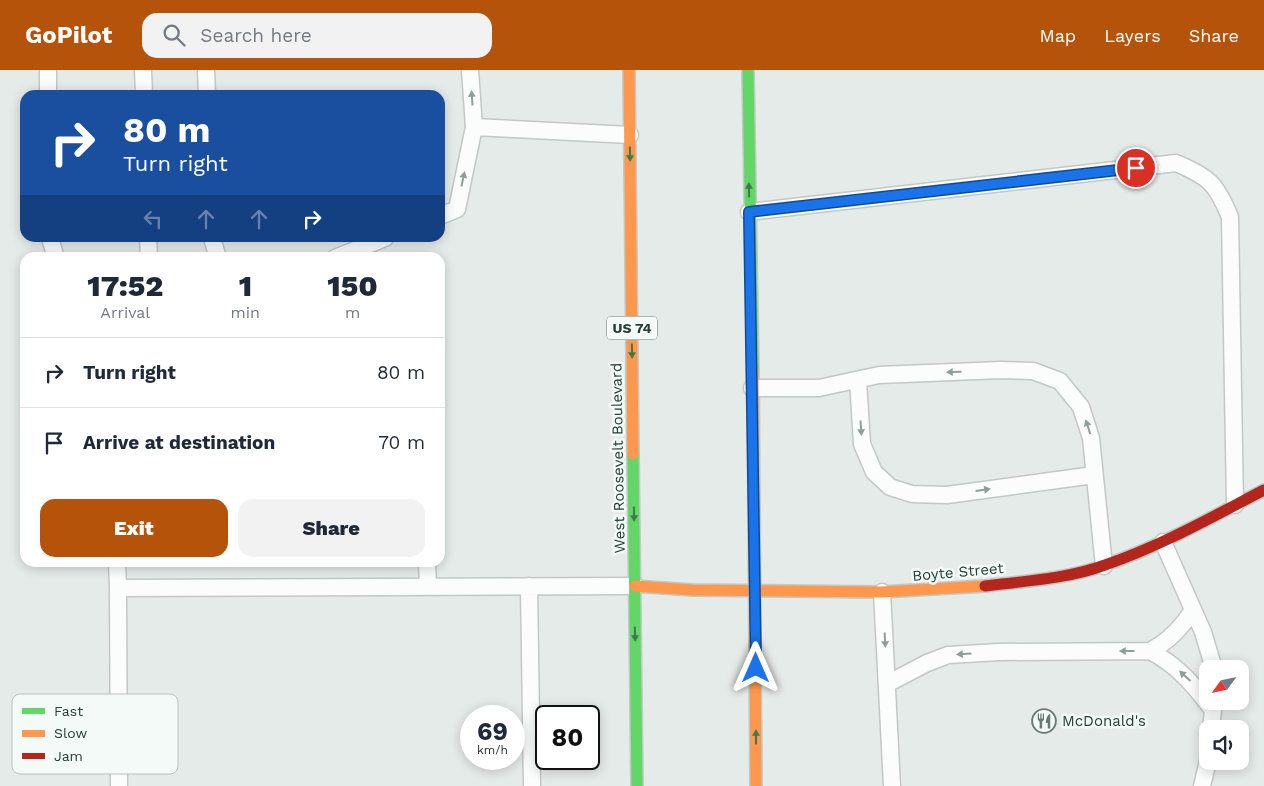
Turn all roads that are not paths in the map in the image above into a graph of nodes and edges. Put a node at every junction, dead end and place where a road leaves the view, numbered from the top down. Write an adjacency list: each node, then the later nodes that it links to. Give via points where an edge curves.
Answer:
1 (48, 70): 7 (lane)
2 (143, 70): 8 (lane)
3 (206, 70): 9 (lane)
4 (470, 70): 10 (lane, one-way to 4)
5 (629, 70): 11 (main road, West Roosevelt Boulevard / US 74)
6 (748, 70): 12 (main road, one-way to 6)
7 (48, 90)
8 (144, 90)
9 (207, 90)
10 (474, 127): 11 (lane); 13 (lane, one-way to 10, via 457,209)
11 (630, 135): 27 (main road, West Roosevelt Boulevard / US 74, one-way to 27)
12 (749, 212): 17 (main road); 20 (lane, via 1176,163 1203,174 1221,197 1230,216)
13 (445, 214)
14 (375, 242): 15 (lane)
15 (350, 252)
16 (858, 380): 17 (lane, via 819,388); 18 (lane, one-way to 16, via 1091,438 1081,407 1060,381 1033,371 1001,370 879,374); 18 (lane, one-way to 18, via 862,444 874,472 890,487 912,494 947,495)
17 (752, 388): 29 (main road)
18 (1094, 475): 22 (lane)
19 (1264, 490): 20 (main road, Boyte Street)
20 (1235, 505): 21 (main road, Boyte Street)
21 (1163, 542): 22 (main road, Boyte Street); 31 (lane)
22 (1104, 566): 30 (main road, Boyte Street, via 1046,579 954,589)
23 (117, 567): 28 (lane)
24 (427, 567): 25 (lane)
25 (428, 586): 26 (lane); 28 (lane)
26 (529, 586): 27 (lane); 38 (lane)
27 (635, 586): 29 (main road, Boyte Street); 39 (main road, West Roosevelt Boulevard / US 74, one-way to 39)
28 (118, 588): 36 (lane)
29 (756, 590): 30 (main road, Boyte Street); 40 (main road, one-way to 29)
30 (882, 592): 34 (lane, one-way to 34)
31 (1192, 610): 32 (lane, via 1181,628); 33 (lane)
32 (1150, 651): 34 (lane, one-way to 34, via 948,655); 35 (lane, one-way to 32, via 1168,660)
33 (1211, 660)
34 (887, 684): 41 (lane)
35 (1199, 690)
36 (118, 694)
37 (1206, 770): 42 (lane)
38 (532, 786)
39 (636, 786)
40 (756, 786)
41 (892, 786)
42 (1202, 786)

